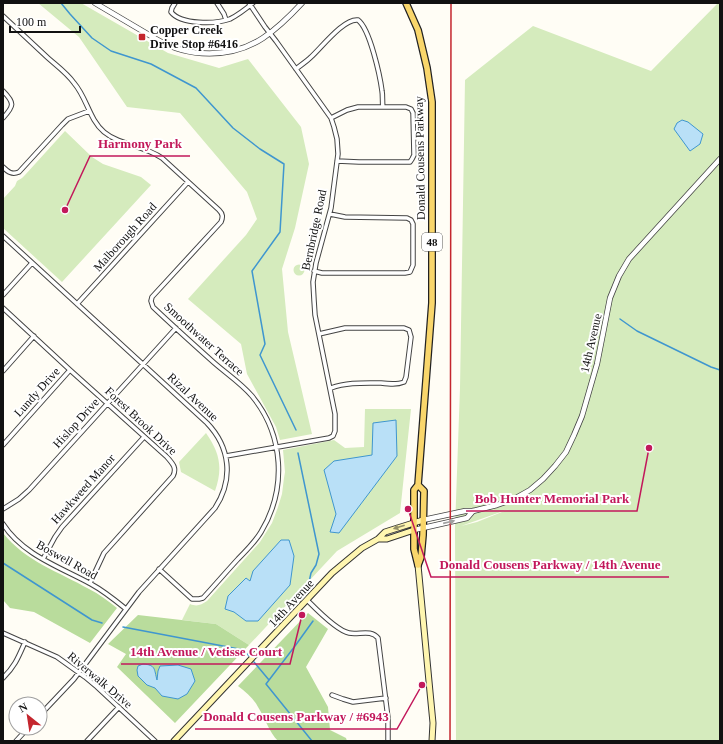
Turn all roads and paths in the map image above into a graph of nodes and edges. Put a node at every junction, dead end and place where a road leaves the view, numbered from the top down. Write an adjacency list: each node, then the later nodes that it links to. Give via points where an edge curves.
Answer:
1 (95, 3): 9 (street, via 159,41 187,51 231,51)
2 (175, 3): 8 (street, via 171,12 178,18 193,22)
3 (217, 3): 8 (street)
4 (302, 3): 9 (street)
5 (406, 3): 39 (main road, Donald Cousens Parkway / 48, via 418,30 432,102 432,303)
6 (251, 4): 8 (street); 9 (street, Bernbridge Road)
7 (3, 16): 13 (street, Smoothwater Terrace, via 69,77 80,91)
8 (226, 20)
9 (270, 33): 10 (street, Bernbridge Road)
10 (296, 69): 12 (street, via 344,25 358,20 362,23 375,60); 15 (street, Bernbridge Road)
11 (3, 91): 14 (street, via 12,101 11,109)
12 (383, 107): 15 (street, via 352,108); 17 (street, via 406,107 413,113 414,155 410,162)
13 (89, 111): 18 (street, via 68,119 15,174); 19 (street, Smoothwater Terrace, via 96,124 107,134 153,152)
14 (3, 118)
15 (331, 118): 17 (street, Bernbridge Road, via 337,139)
16 (720, 159): 41 (street, 14th Avenue, via 629,259 619,276 610,298 597,364 582,416 566,452 543,480 530,490 497,506)
17 (337, 161): 20 (street, Bernbridge Road)
18 (3, 167)
19 (188, 182): 25 (street, Malborough Road); 27 (street, Smoothwater Terrace, via 223,215 152,297 153,307)
20 (330, 214): 23 (street, Bernbridge Road); 23 (street, via 412,220 413,265 410,272 405,273)
21 (3, 236): 22 (street, Rizal Avenue)
22 (32, 263): 24 (street); 25 (street, Rizal Avenue)
23 (314, 271): 28 (street, Bernbridge Road, via 315,315)
24 (3, 295)
25 (77, 304): 30 (street, Rizal Avenue)
26 (3, 308): 29 (street, Forest Brook Drive)
27 (176, 328): 30 (street, Hislop Drive); 37 (street, Smoothwater Terrace, via 251,396 269,423)
28 (319, 334): 33 (street, Bernbridge Road); 33 (street, via 345,328 404,328 411,333 404,382 352,383)
29 (34, 336): 31 (street, Forest Brook Drive); 32 (street)
30 (143, 365): 34 (street, Hislop Drive); 38 (street, Rizal Avenue, via 211,428 220,440)
31 (70, 370): 34 (street, Forest Brook Drive); 36 (street, Lundy Drive)
32 (3, 371)
33 (331, 388): 37 (street, Bernbridge Road, via 336,419 333,436)
34 (107, 403): 35 (street, Forest Brook Drive); 40 (street, Hislop Drive, via 29,490)
35 (144, 437): 48 (street, Hawkweed Manor, via 58,532); 51 (street, Forest Brook Drive, via 174,465 174,473 104,552)
36 (3, 445)
37 (276, 448): 38 (street, Bernbridge Road); 50 (street, Smoothwater Terrace, via 279,479 275,502 267,520 255,541 203,598 192,599)
38 (226, 456): 50 (street, Rizal Avenue, via 226,482 217,504)
39 (418, 485): 42 (main road, Donald Cousens Parkway / 48, via 424,491); 43 (main road, Donald Cousens Parkway / 48, via 414,490)
40 (3, 509)
41 (473, 511): 42 (street, 14th Avenue); 45 (street, 14th Avenue, one-way to 41, via 467,518)
42 (423, 520): 43 (main road, 14th Avenue); 45 (main road, Donald Cousens Parkway / 48)
43 (414, 522): 46 (main road, Donald Cousens Parkway / 48); 47 (main road, 14th Avenue, one-way to 47, via 385,532)
44 (3, 524): 48 (street, Boswell Road, via 18,542)
45 (423, 528): 46 (street, 14th Avenue); 49 (main road, Donald Cousens Parkway / 48)
46 (414, 530): 47 (main road, 14th Avenue, via 387,539); 49 (main road, Donald Cousens Parkway / 48, via 414,549)
47 (378, 539): 52 (main road, 14th Avenue, via 362,548)
48 (43, 559): 51 (street, Boswell Road)
49 (418, 565): 66 (main road, Donald Cousens Parkway / 48, via 433,723)
50 (159, 569): 53 (street, Rizal Avenue)
51 (90, 583): 53 (street, Boswell Road)
52 (307, 600): 59 (street, via 343,631 376,635); 64 (main road, 14th Avenue)
53 (126, 609): 56 (street, Rizal Avenue)
54 (3, 633): 55 (street, Riverwalk Drive)
55 (25, 642): 56 (street, Riverwalk Drive, via 56,657); 57 (street, via 14,666)
56 (78, 673): 60 (street, Rizal Avenue); 61 (street, Riverwalk Drive)
57 (3, 678)
58 (332, 695): 59 (street, via 353,702)
59 (386, 698): 65 (street)
60 (48, 707)
61 (119, 707): 62 (street); 63 (street, Riverwalk Drive)
62 (86, 741)
63 (155, 741)
64 (174, 741)
65 (388, 741)
66 (432, 741)

